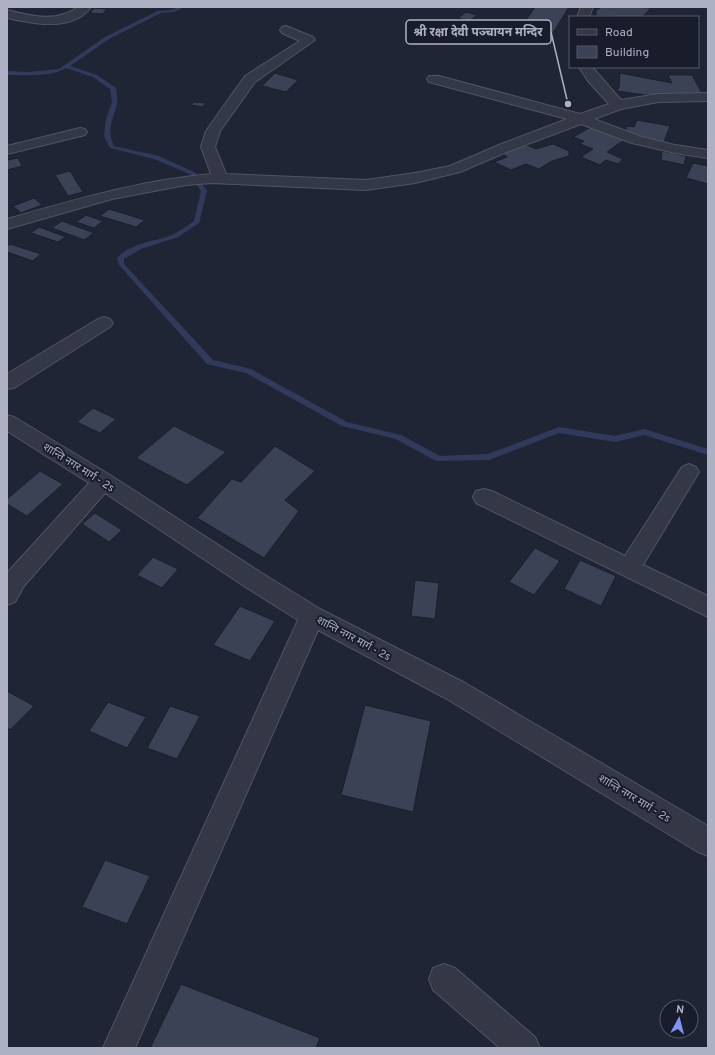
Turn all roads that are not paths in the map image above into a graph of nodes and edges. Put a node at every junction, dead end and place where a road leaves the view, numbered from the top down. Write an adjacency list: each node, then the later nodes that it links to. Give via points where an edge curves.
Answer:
1 (85, 7): 2 (street, via 69,18 54,21)
2 (7, 14)
3 (286, 30): 12 (street, via 309,40 250,79 213,131 208,147)
4 (586, 68): 7 (street)
5 (434, 79): 8 (street)
6 (708, 97): 7 (street, via 658,98)
7 (618, 105): 8 (street)
8 (581, 119): 11 (street, via 637,140); 12 (street, via 455,169 414,178 366,185)
9 (80, 132): 10 (street)
10 (7, 150)
11 (708, 154)
12 (221, 179): 13 (street, via 186,180 124,191)
13 (7, 224)
14 (104, 323): 15 (street)
15 (7, 383)
16 (7, 422): 18 (street, शान्ति नगर मार्ग - 2s)
17 (689, 472): 20 (street)
18 (103, 481): 21 (street, via 16,578); 23 (street, शान्ति नगर मार्ग - 2s)
19 (484, 497): 20 (street)
20 (630, 567): 22 (street)
21 (7, 595)
22 (708, 607)
23 (312, 616): 24 (street, शान्ति नगर मार्ग - 2s, via 456,692); 26 (street)
24 (708, 842)
25 (444, 979): 27 (street)
26 (119, 1048)
27 (524, 1048)

